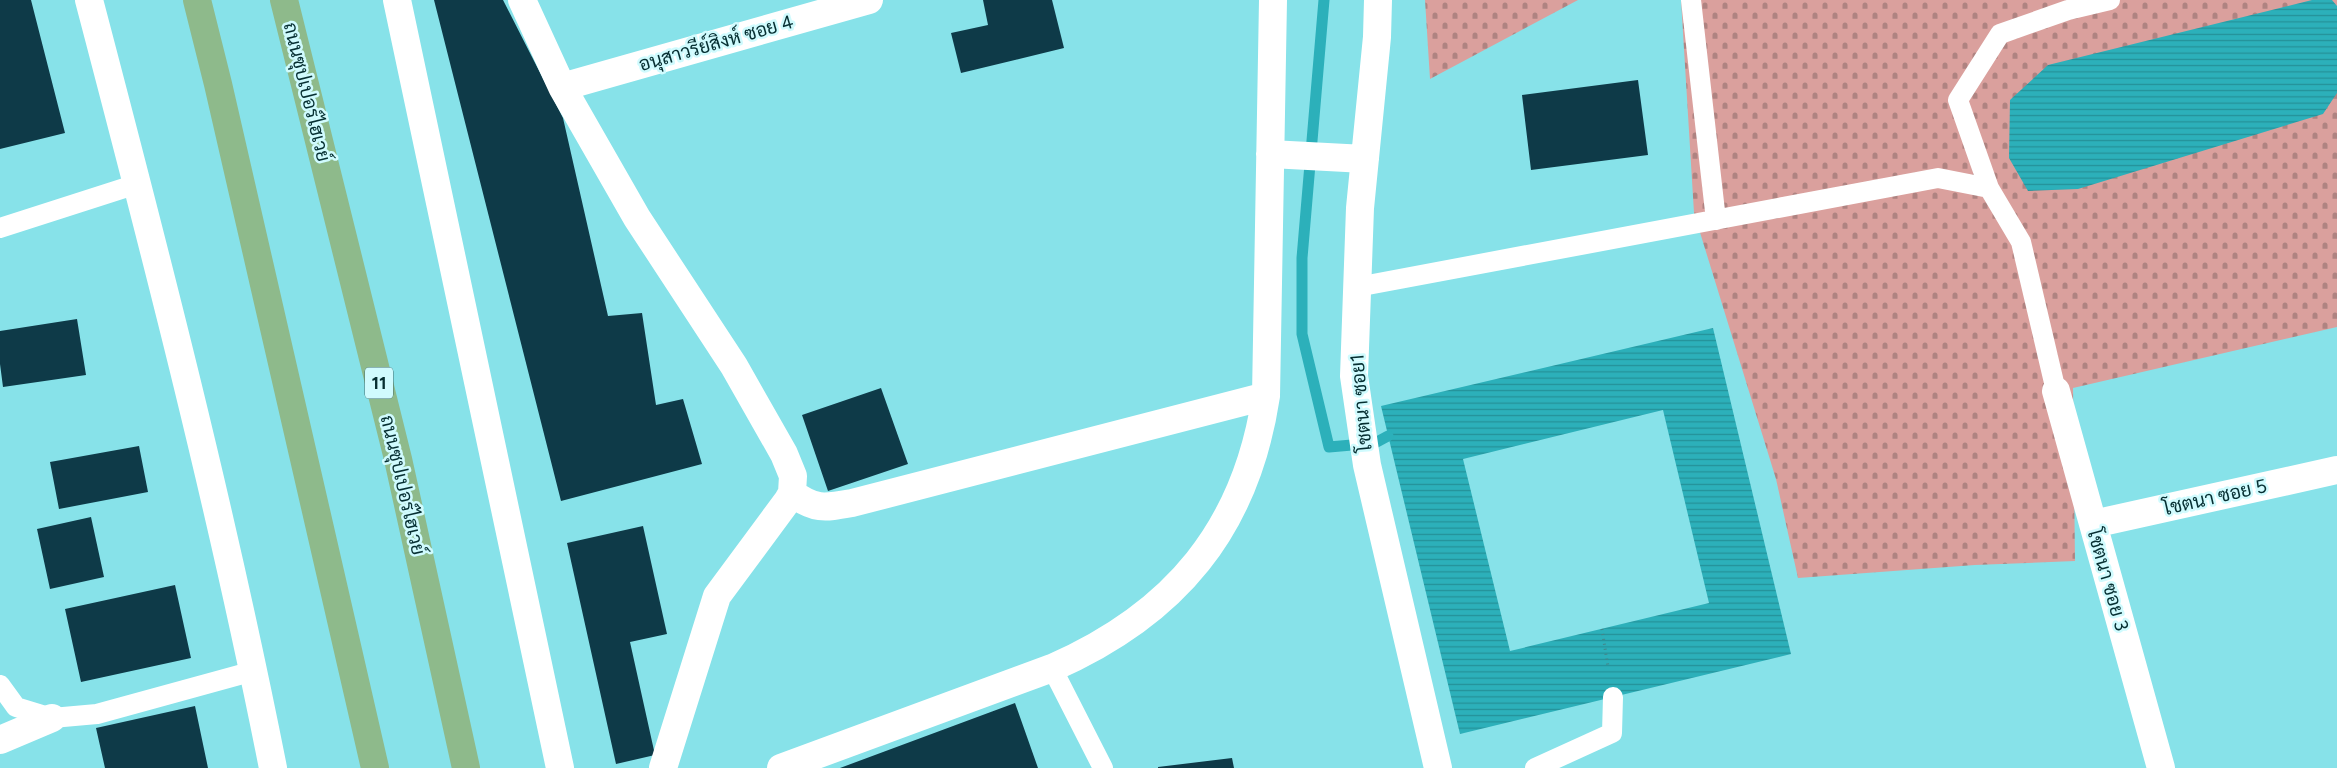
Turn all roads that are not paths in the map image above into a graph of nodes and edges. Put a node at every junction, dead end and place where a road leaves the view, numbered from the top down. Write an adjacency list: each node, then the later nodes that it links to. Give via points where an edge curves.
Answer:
1 (89, 0): 14 (street)
2 (197, 0): 31 (highway)
3 (284, 0): 32 (highway, ถนนซุปเปอร์ไฮเวย์ / 11, via 398,459)
4 (397, 0): 33 (street)
5 (522, 0): 11 (street)
6 (869, 0): 11 (street, อนุสาวรีย์สิงห์ ซอย 4)
7 (1273, 0): 12 (street)
8 (1378, 0): 13 (street, โชตนา ซอย1)
9 (1691, 0): 16 (lane)
10 (2110, 0): 15 (lane, via 2068,10 2000,34 1958,100)
11 (562, 87): 22 (street, via 637,218 768,424 791,470)
12 (1270, 154): 13 (street); 20 (street)
13 (1365, 159): 18 (street, โชตนา ซอย1)
14 (137, 184): 17 (lane); 25 (street)
15 (1989, 188): 16 (lane, via 1938,178); 19 (lane, via 2020,242)
16 (1716, 220): 18 (lane)
17 (0, 228)
18 (1357, 287): 37 (street, โชตนา ซอย1, via 1354,376 1367,465)
19 (2056, 391): 23 (street, โชตนา ซอย 3)
20 (1266, 396): 22 (street, via 852,503 819,507); 24 (street, via 1250,471 1236,502 1194,567 1168,596 1131,626 1086,653)
21 (2337, 470): 23 (street, โชตนา ซอย 5)
22 (792, 493): 34 (street, via 717,596)
23 (2093, 524): 39 (street, โชตนา ซอย 3)
24 (1052, 668): 35 (street); 36 (lane)
25 (254, 671): 28 (lane, via 97,714); 30 (street)
26 (0, 685): 28 (lane, via 16,707)
27 (1612, 697): 38 (lane, via 1612,733)
28 (52, 718): 29 (street)
29 (0, 740)
30 (273, 768)
31 (375, 768)
32 (466, 768)
33 (560, 768)
34 (663, 768)
35 (781, 768)
36 (1103, 768)
37 (1438, 768)
38 (1535, 768)
39 (2161, 768)

